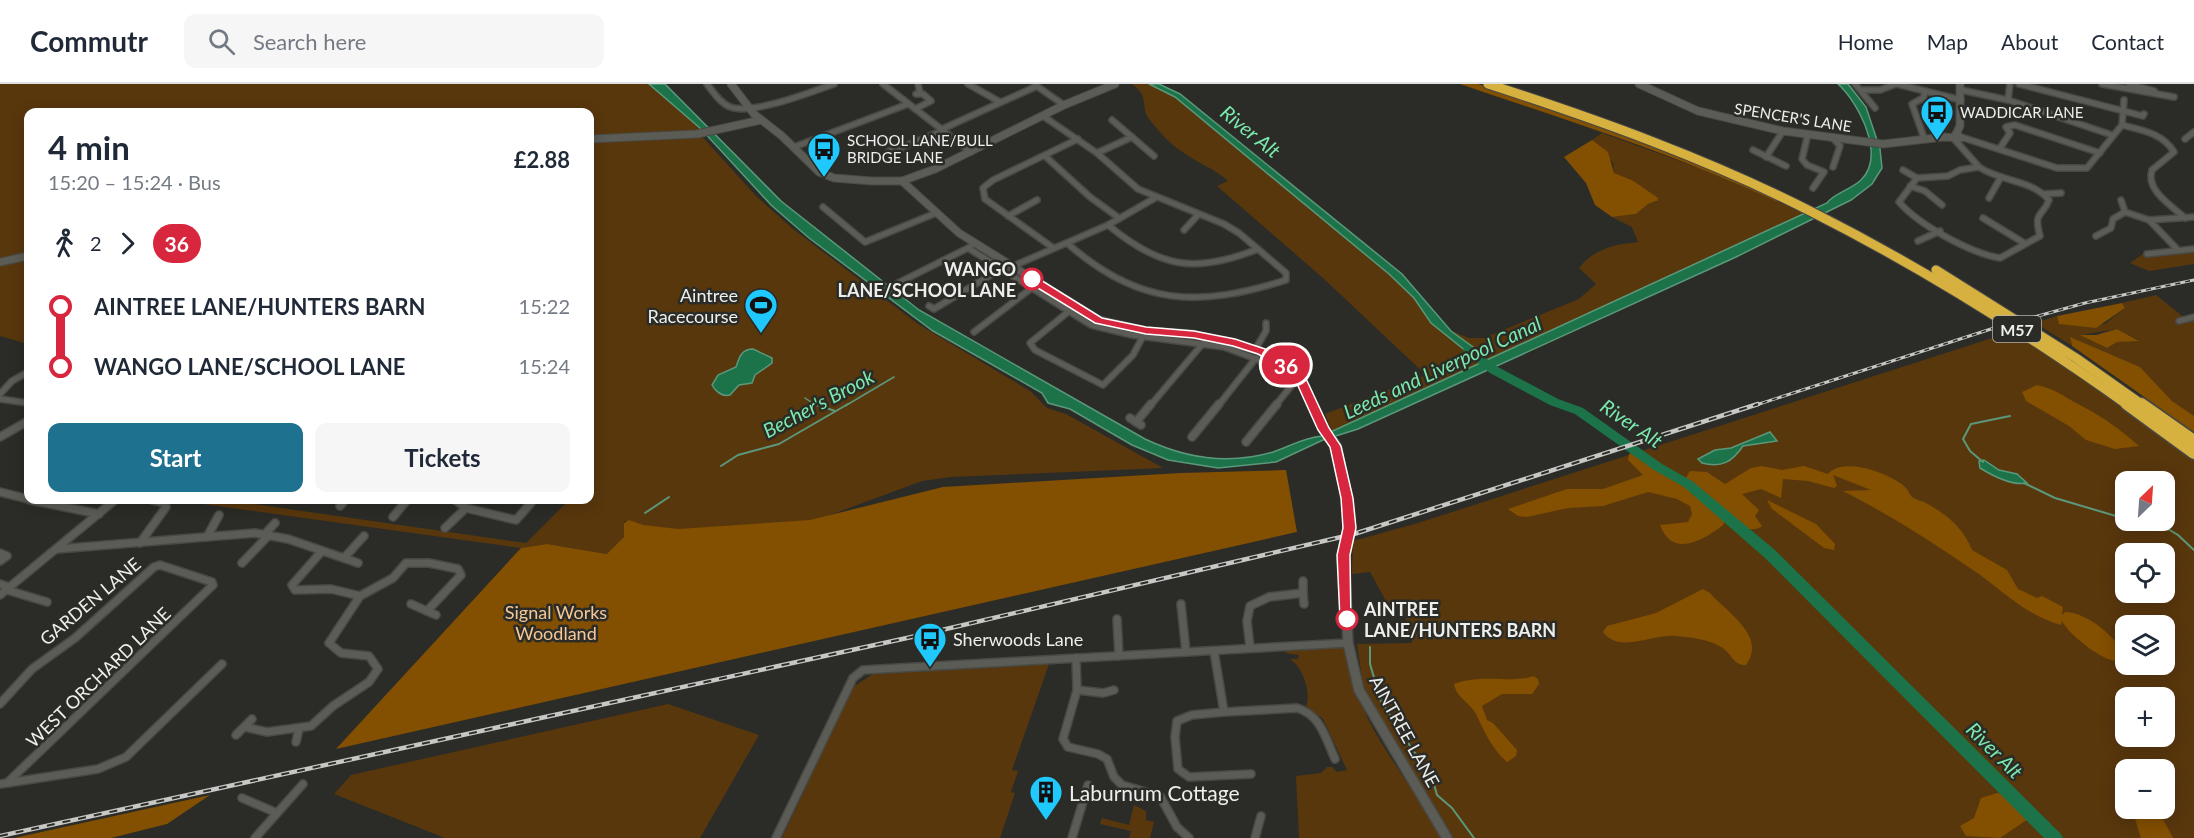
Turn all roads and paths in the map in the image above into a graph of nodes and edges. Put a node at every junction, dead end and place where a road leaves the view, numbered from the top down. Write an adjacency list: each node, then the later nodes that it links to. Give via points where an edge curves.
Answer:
1 (707, 84): 29 (street, via 731,108)
2 (731, 84): 29 (main road)
3 (834, 84): 29 (street)
4 (883, 84): 27 (street)
5 (918, 84): 31 (street, via 918,94 931,101)
6 (968, 84): 26 (street)
7 (1115, 84): 28 (main road)
8 (1488, 84): 79 (highway, M57, via 1599,120)
9 (1504, 84): 79 (highway, M57, via 1652,134)
10 (1639, 84): 40 (street, SPENCER'S LANE, via 1698,111)
11 (1854, 84): 19 (street)
12 (1896, 84): 19 (street, via 1880,90); 20 (street)
13 (2010, 84): 24 (street)
14 (2019, 84): 32 (street)
15 (2102, 84): 21 (street)
16 (2129, 84): 21 (street)
17 (1035, 85): 26 (street); 28 (street)
18 (1961, 87): 23 (main road); 24 (street)
19 (1861, 90): 30 (street)
20 (1925, 93): 23 (street); 44 (street, via 1912,104 1923,134)
21 (2157, 93): 22 (street)
22 (2176, 98)
23 (1961, 100): 47 (main road, via 1960,126)
24 (2008, 100): 45 (street)
25 (2124, 100): 32 (street)
26 (999, 102): 39 (street)
27 (908, 104): 31 (street); 53 (street)
28 (1064, 105): 34 (main road)
29 (748, 107): 35 (main road)
30 (1875, 108)
31 (915, 109): 39 (street)
32 (2123, 111): 33 (street); 37 (street)
33 (2144, 114)
34 (1043, 116): 50 (street); 57 (main road)
35 (761, 120): 38 (main road); 53 (main road)
36 (1112, 120): 46 (street)
37 (2122, 125): 45 (street); 87 (street, via 2160,137 2173,148 2174,152 2153,169 2150,179)
38 (714, 130): 42 (street)
39 (941, 130): 54 (street); 57 (street)
40 (1783, 131): 43 (street, SPENCER'S LANE); 62 (street)
41 (2194, 132): 51 (street)
42 (701, 133): 49 (main road)
43 (1808, 134): 48 (street, SPENCER'S LANE); 71 (street, via 1802,159 1824,172)
44 (1931, 134)
45 (2112, 135): 59 (street)
46 (1132, 137): 58 (street); 61 (street)
47 (1955, 137): 52 (main road, SPENCER'S LANE, via 1883,144); 55 (street); 65 (street, via 1960,151)
48 (1833, 138): 52 (street, SPENCER'S LANE); 64 (street, via 1840,146)
49 (594, 139)
50 (1078, 139): 58 (street); 60 (street)
51 (2185, 139)
52 (1862, 142)
53 (794, 147): 69 (main road, via 819,172 834,178)
54 (900, 148)
55 (2000, 148): 59 (street, via 2068,170 2087,168); 59 (street, via 2010,133 2006,127 2015,125)
56 (1753, 150): 62 (street)
57 (971, 152): 69 (main road)
58 (1097, 153): 75 (street, via 1138,189)
59 (2100, 153)
60 (1045, 156): 84 (street, via 983,188 985,199); 86 (street)
61 (1154, 156)
62 (1766, 157): 63 (street)
63 (1786, 165)
64 (1833, 167)
65 (1980, 167): 67 (street); 68 (street, via 1947,176)
66 (1903, 170): 68 (street)
67 (2001, 177): 72 (street, via 1990,197); 73 (street)
68 (1917, 178): 70 (street)
69 (902, 180): 82 (main road, AINTREE LANE)
70 (1910, 186): 77 (street); 93 (street, via 1899,202 1901,206)
71 (1813, 188)
72 (1981, 192)
73 (2044, 194): 74 (street); 98 (street, via 2049,200 2039,212 2040,236)
74 (2059, 195)
75 (1155, 198): 83 (street); 86 (street)
76 (1037, 200): 84 (street)
77 (1942, 201)
78 (2121, 201): 81 (street)
79 (1805, 205): 88 (highway, M57)
80 (823, 207): 82 (street, via 865,242)
81 (2125, 212): 89 (street); 94 (street, via 2113,219 2111,228)
82 (936, 213): 100 (main road, AINTREE LANE)
83 (1198, 215): 92 (street); 102 (street, via 1224,224)
84 (1008, 216): 101 (street)
85 (2194, 217): 87 (street)
86 (1119, 218): 91 (street)
87 (2184, 218): 89 (street)
88 (1834, 219): 130 (highway, M57, via 1923,263 2013,316); 132 (highway, M57, via 2004,320)
89 (2149, 220): 103 (street)
90 (1984, 221): 98 (street)
91 (1108, 225): 97 (street); 102 (street, via 1132,246 1172,263 1212,264)
92 (1184, 230)
93 (1940, 231): 96 (street); 98 (street, via 1993,258 2002,258)
94 (2096, 236)
95 (1912, 237): 96 (street)
96 (1918, 241): 99 (street)
97 (1067, 243): 101 (street); 102 (street, via 1112,280 1162,296 1216,296 1286,280 1287,273)
98 (2024, 243)
99 (1925, 244)
100 (971, 246): 108 (main road, AINTREE LANE); 109 (street); 110 (street)
101 (1052, 248): 108 (street)
102 (1258, 249)
103 (2177, 249): 104 (street); 105 (street)
104 (2194, 249)
105 (2147, 254)
106 (24, 257): 107 (main road)
107 (0, 262)
108 (1011, 267): 111 (main road, AINTREE LANE)
109 (999, 270): 111 (street); 112 (street, via 934,309)
110 (898, 283)
111 (1035, 285): 113 (street); 117 (street); 119 (main road, AINTREE LANE, via 1099,320)
112 (929, 306)
113 (1068, 312): 118 (street, via 1112,333); 118 (street, via 1030,343 1035,350 1089,381 1103,385 1133,355)
114 (2194, 316): 115 (street)
115 (2179, 321)
116 (1266, 323): 120 (street)
117 (974, 332)
118 (1142, 338): 119 (street)
119 (1206, 339): 120 (main road, AINTREE LANE); 121 (street); 126 (street)
120 (1256, 350): 172 (main road, AINTREE LANE, via 1298,373 1333,442 1350,514 1344,555)
121 (1256, 358): 129 (street); 131 (street, via 1291,377 1292,385)
122 (24, 374): 123 (street)
123 (0, 394)
124 (0, 399): 125 (street)
125 (24, 402)
126 (1136, 422)
127 (24, 423): 128 (street)
128 (0, 437)
129 (1192, 437)
130 (2194, 441)
131 (1246, 442)
132 (2194, 453)
133 (0, 492): 134 (street)
134 (24, 498)
135 (52, 504): 142 (street)
136 (111, 504): 142 (street)
137 (165, 504): 150 (street)
138 (404, 504): 144 (street)
139 (462, 504): 141 (street)
140 (530, 504): 141 (street, via 516,520)
141 (466, 508): 146 (street)
142 (99, 514): 151 (street)
143 (219, 514): 149 (street)
144 (393, 517)
145 (274, 523): 147 (street)
146 (445, 528)
147 (267, 534): 149 (street); 152 (street); 156 (street)
148 (364, 536): 154 (street)
149 (207, 537): 150 (street)
150 (140, 543): 151 (street)
151 (57, 549): 161 (street)
152 (322, 551): 154 (street); 164 (street, via 292,585 295,590 331,589)
153 (0, 553): 155 (street, via 7,556)
154 (344, 558): 157 (street)
155 (0, 561)
156 (242, 563)
157 (358, 563)
158 (1303, 581): 162 (street)
159 (0, 584): 161 (street)
160 (213, 585): 181 (street, GARDEN LANE, via 160,565 154,567 75,638 32,669); 190 (street, WEST ORCHARD LANE)
161 (8, 589): 163 (street); 165 (street)
162 (1303, 593): 168 (street); 173 (street, via 1263,597 1250,606)
163 (0, 595)
164 (360, 596): 169 (street, via 393,578 406,563 458,569 461,575); 185 (street, via 329,644 341,654 369,656 378,669 369,682 310,726)
165 (47, 602)
166 (411, 604): 169 (street)
167 (1181, 604): 175 (street)
168 (1304, 604)
169 (427, 611): 170 (street)
170 (436, 615)
171 (1117, 619): 176 (street)
172 (1348, 643): 173 (street); 201 (main road, AINTREE LANE, via 1359,690)
173 (1250, 647): 174 (street)
174 (1214, 651): 175 (street); 182 (street)
175 (1186, 652): 176 (street)
176 (1119, 656): 177 (street)
177 (1076, 658): 179 (street); 197 (street, via 871,669 856,674)
178 (222, 664): 190 (street, via 126,757 98,769)
179 (1077, 690): 180 (street); 199 (street, via 1064,730 1063,739 1068,747 1107,759 1122,785 1160,796 1177,827)
180 (1114, 690)
181 (0, 704)
182 (1224, 712): 188 (street, via 1306,710 1317,720); 189 (street, via 1178,718 1174,725 1178,769 1189,777)
183 (252, 718): 184 (street)
184 (245, 727): 185 (street, via 267,732); 186 (street)
185 (299, 729): 187 (street)
186 (236, 735)
187 (296, 742)
188 (1335, 759)
189 (1251, 774)
190 (3, 784)
191 (303, 784): 194 (street)
192 (1088, 785): 198 (street)
193 (242, 798): 194 (street)
194 (277, 813): 196 (street)
195 (1261, 816): 200 (street)
196 (255, 838)
197 (776, 838)
198 (1072, 838)
199 (1189, 838)
200 (1255, 838)
201 (1448, 838)

